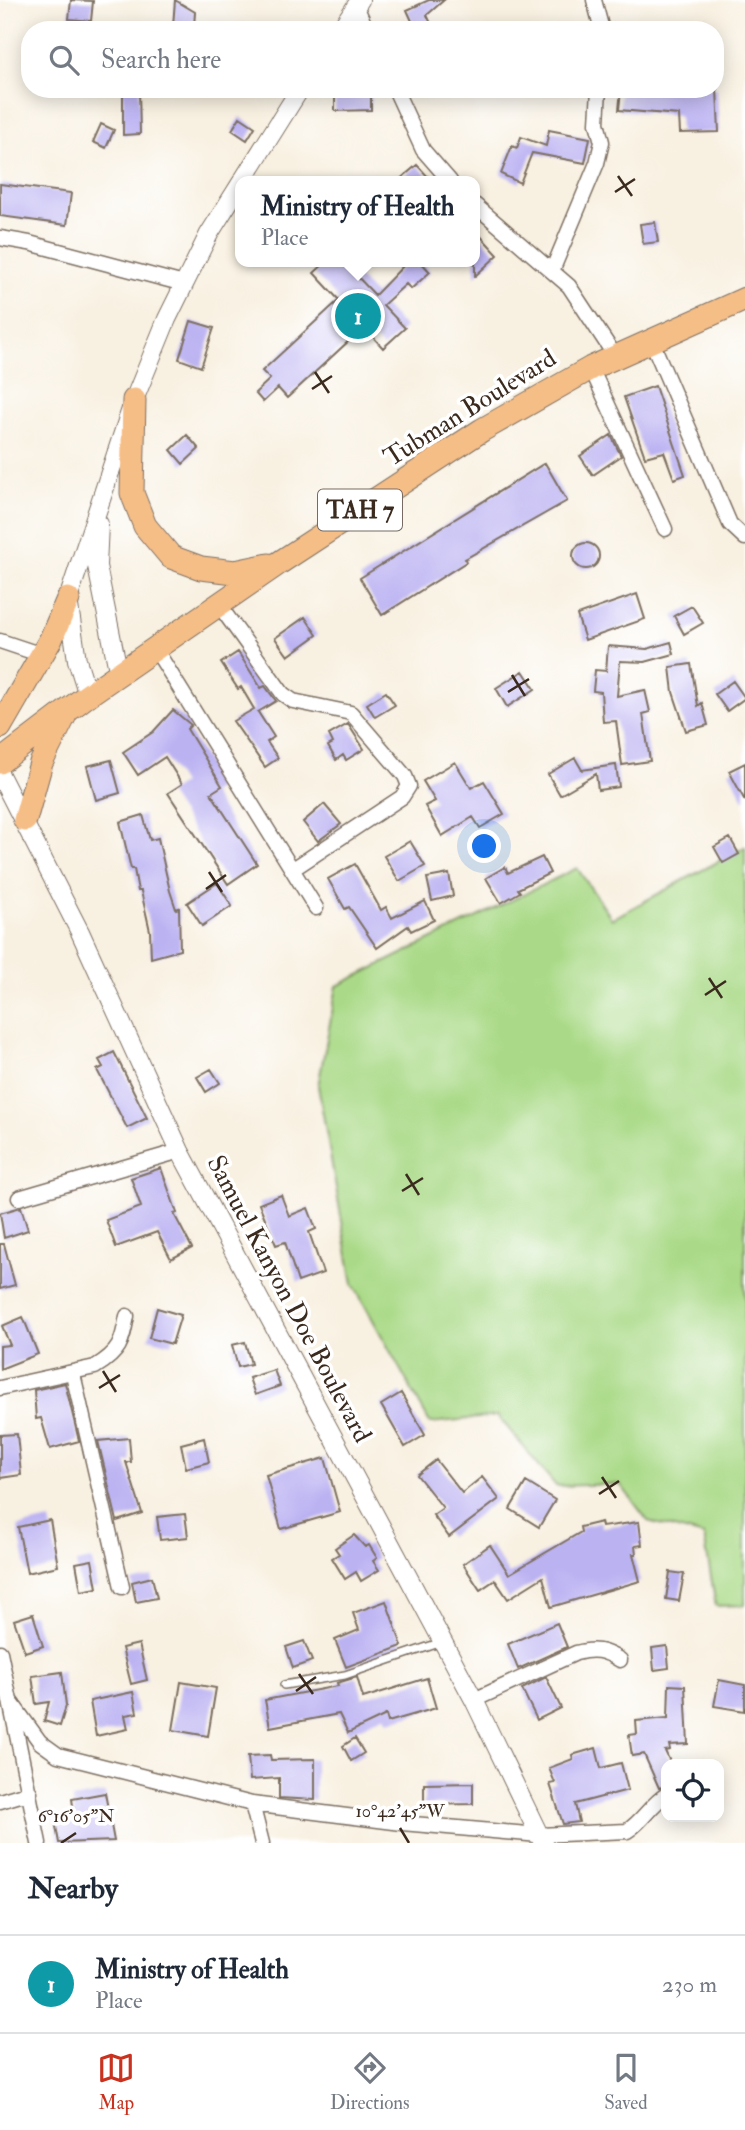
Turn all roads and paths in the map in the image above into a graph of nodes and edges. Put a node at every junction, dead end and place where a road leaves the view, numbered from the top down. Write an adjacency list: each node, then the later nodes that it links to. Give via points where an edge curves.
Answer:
1 (594, 0): 5 (street)
2 (355, 2): 3 (street); 4 (street)
3 (345, 21)
4 (363, 21)
5 (600, 21)
6 (295, 98): 9 (street)
7 (399, 98): 10 (street, via 423,150)
8 (598, 98): 14 (street, via 602,142 597,163)
9 (249, 176)
10 (446, 176)
11 (235, 201): 15 (street)
12 (480, 209): 14 (street)
13 (0, 238): 15 (street)
14 (552, 271): 18 (street, via 569,286)
15 (184, 284): 20 (street)
16 (745, 299): 17 (highway, Tubman Boulevard / TAH 7)
17 (652, 342): 18 (highway, Tubman Boulevard / TAH 7); 23 (street, via 730,524)
18 (615, 356): 19 (highway, Tubman Boulevard / TAH 7)
19 (591, 368): 22 (street); 24 (highway, Tubman Boulevard / TAH 7, via 492,424)
20 (134, 400): 21 (street); 24 (highway, via 132,493 145,526 171,557 201,568 235,572)
21 (100, 503): 25 (street); 30 (street, via 97,566)
22 (665, 529)
23 (745, 538)
24 (279, 563): 26 (highway, Tubman Boulevard / TAH 7)
25 (68, 599): 29 (highway); 31 (street, via 77,660)
26 (219, 605): 28 (highway, Tubman Boulevard / TAH 7); 37 (street, via 284,694 293,701 351,713 409,786 402,797)
27 (0, 641): 29 (street)
28 (156, 650): 30 (highway, Tubman Boulevard / TAH 7); 37 (street)
29 (42, 655): 33 (highway)
30 (119, 675): 31 (highway, Tubman Boulevard / TAH 7)
31 (88, 695): 32 (highway, Tubman Boulevard / TAH 7)
32 (68, 709): 34 (highway, Tubman Boulevard / TAH 7); 36 (highway, via 41,763)
33 (0, 727)
34 (0, 762)
35 (0, 775): 36 (street, Samuel Kanyon Doe Boulevard)
36 (25, 820): 39 (street, Samuel Kanyon Doe Boulevard)
37 (292, 869): 38 (street)
38 (316, 908)
39 (180, 1151): 40 (street); 45 (street, Samuel Kanyon Doe Boulevard)
40 (19, 1198)
41 (127, 1316): 42 (street, via 121,1345 108,1359)
42 (73, 1374): 43 (street); 44 (street)
43 (0, 1388)
44 (122, 1587)
45 (443, 1641): 48 (lane, via 345,1675); 49 (street, Samuel Kanyon Doe Boulevard)
46 (0, 1652): 50 (street)
47 (620, 1660): 49 (street, via 593,1648)
48 (284, 1685)
49 (474, 1700): 55 (street, Samuel Kanyon Doe Boulevard)
50 (11, 1702): 51 (street); 54 (street, via 40,1742 58,1755)
51 (30, 1792): 53 (street); 56 (street)
52 (661, 1799): 55 (street, via 627,1831)
53 (0, 1801)
54 (252, 1804): 55 (street); 57 (street)
55 (541, 1839)
56 (39, 1843)
57 (262, 1843)

